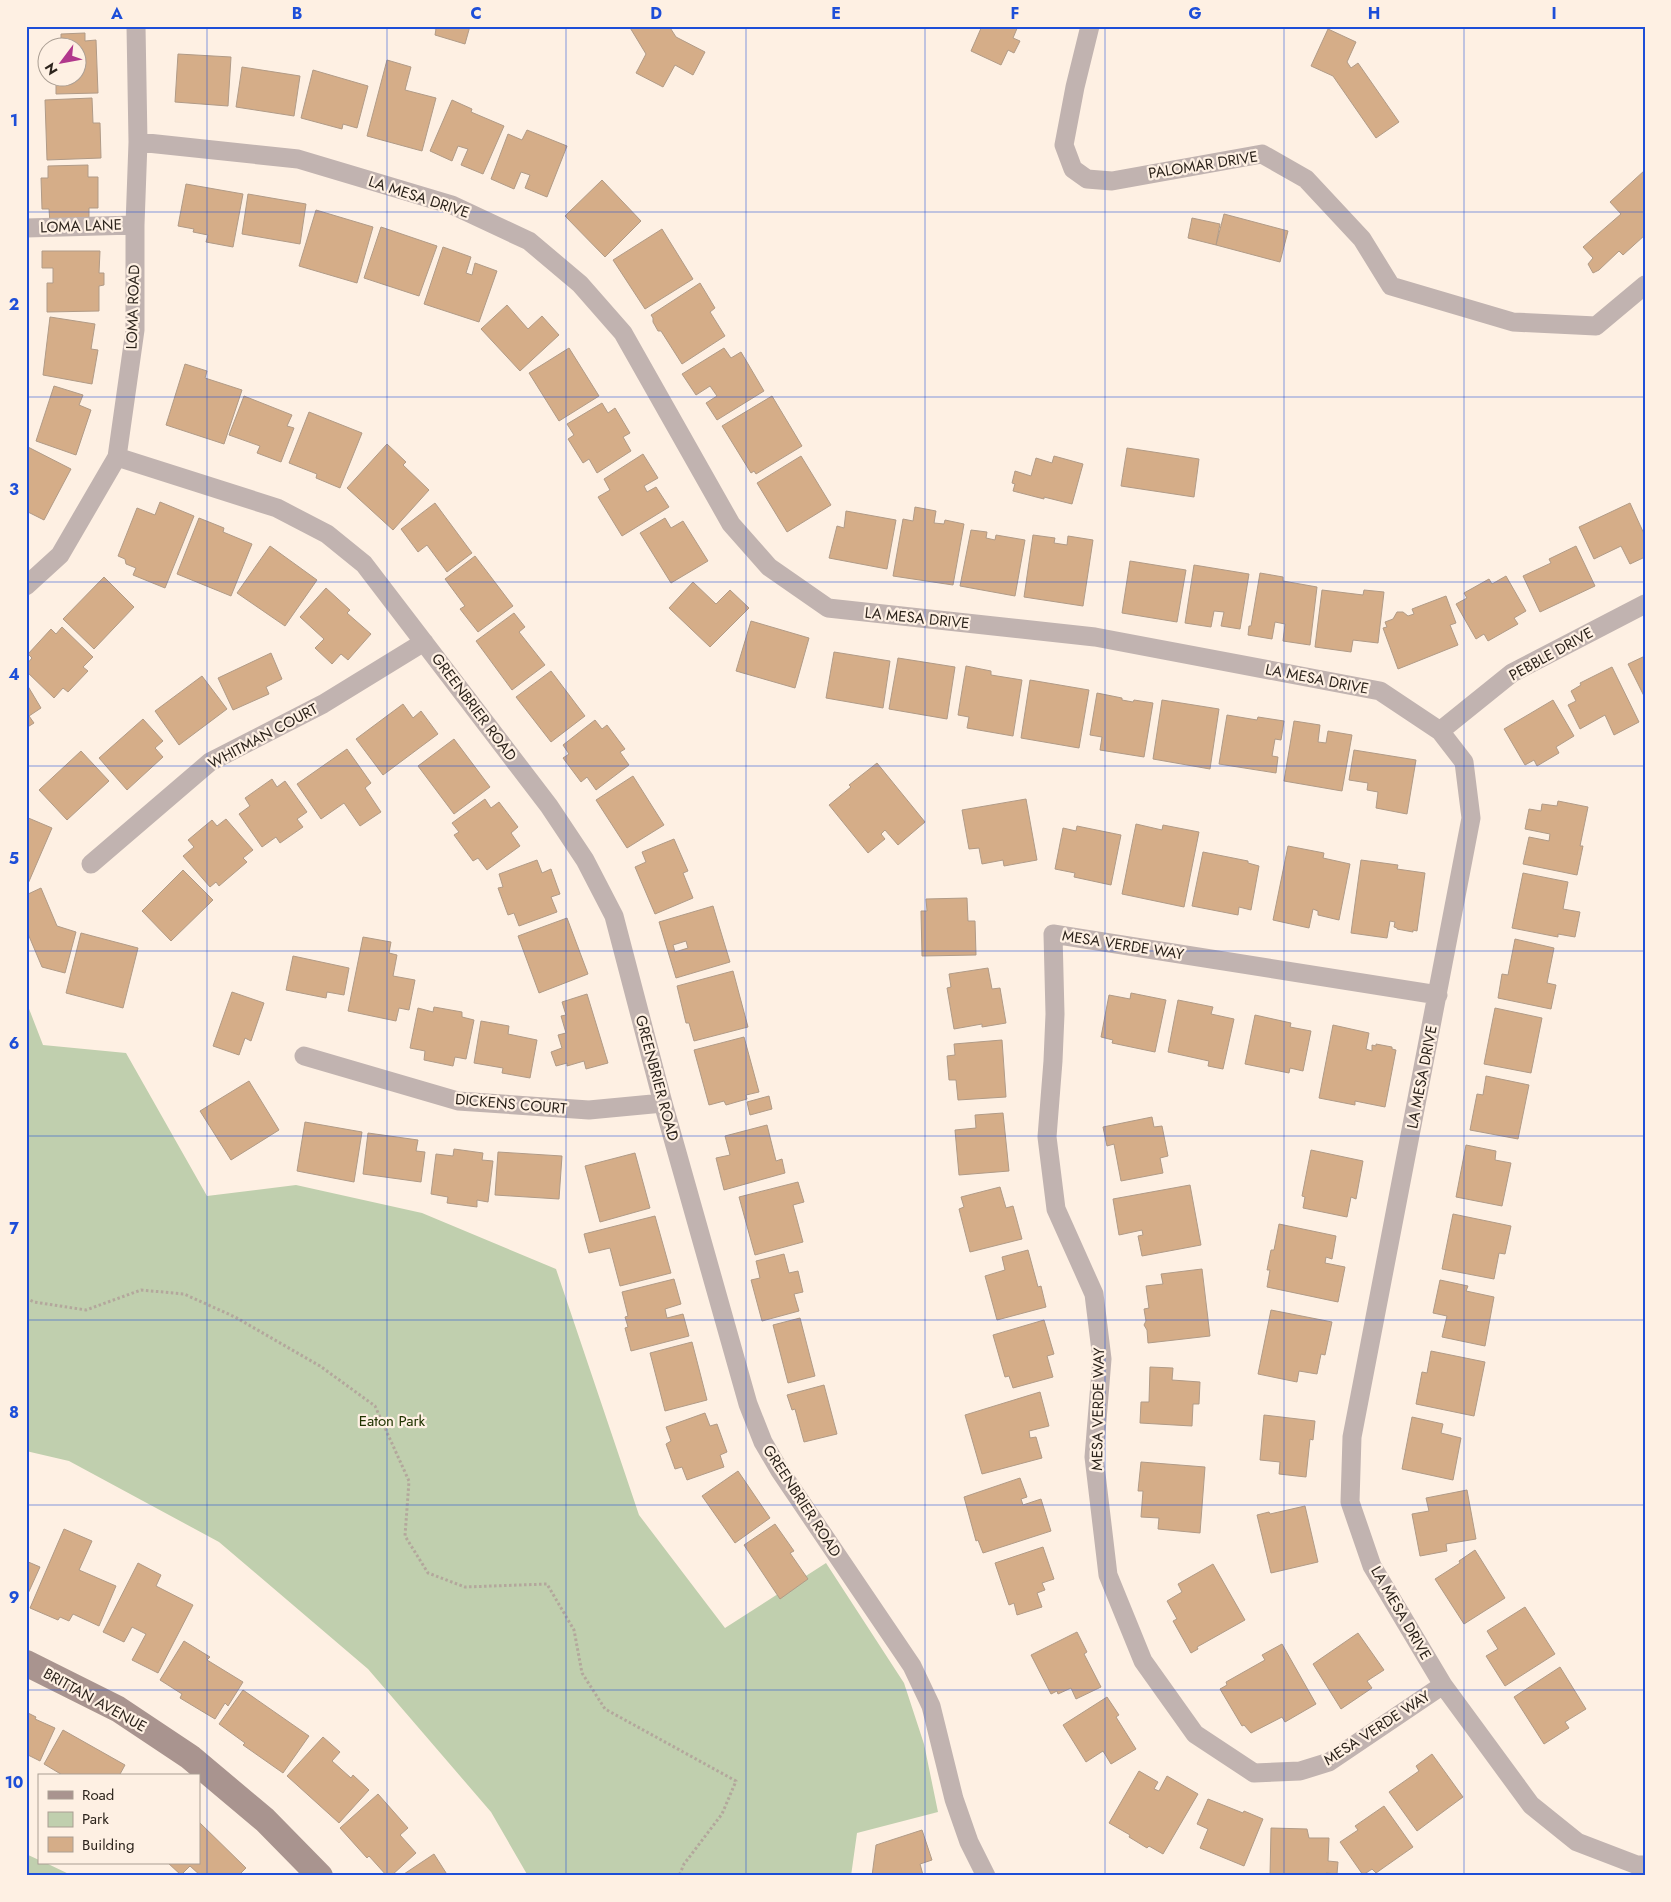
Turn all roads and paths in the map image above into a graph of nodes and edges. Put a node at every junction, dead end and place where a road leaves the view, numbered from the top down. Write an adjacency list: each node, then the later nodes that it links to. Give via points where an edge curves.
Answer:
1 (136, 26): 3 (street, LOMA ROAD)
2 (1090, 26): 6 (street, PALOMAR DRIVE, via 1064,145 1073,169 1087,179 1112,181 1262,154 1306,179 1362,238 1391,286 1513,322 1596,326)
3 (138, 142): 4 (street, LOMA ROAD); 11 (street, LA MESA DRIVE, via 298,159 452,205 529,241 580,284 623,333 730,524 769,567 828,608 1095,637 1380,691)
4 (135, 225): 5 (street, LOMA LANE); 7 (street, LOMA ROAD, via 135,330)
5 (26, 228)
6 (1645, 285)
7 (117, 457): 8 (street, LOMA ROAD, via 60,555); 10 (street, GREENBRIER ROAD, via 277,508 327,534 364,564)
8 (26, 586)
9 (1645, 604): 11 (street, PEBBLE DRIVE, via 1512,673)
10 (424, 642): 12 (street, WHITMAN COURT, via 324,704 210,762); 15 (street, GREENBRIER ROAD, via 549,806 585,860 614,916)
11 (1440, 732): 13 (street, LA MESA DRIVE, via 1464,762 1471,818)
12 (91, 864)
13 (1438, 995): 18 (street, LA MESA DRIVE, via 1352,1437 1350,1502 1372,1566); 18 (street, MESA VERDE WAY, via 1053,934 1054,1051 1047,1137 1056,1209 1094,1294 1102,1359 1094,1457 1108,1575 1144,1661 1195,1734 1254,1773 1300,1771 1329,1762)
14 (304, 1056): 15 (street, DICKENS COURT, via 458,1102 589,1110)
15 (663, 1103): 22 (street, GREENBRIER ROAD, via 748,1404 780,1471 912,1666 931,1706 954,1799 969,1842)
16 (26, 1298): 21 (path, via 86,1310 141,1290 184,1294 235,1317 320,1366 375,1406 409,1481 405,1536 428,1573 465,1587 547,1584 574,1630 582,1672 605,1709 736,1781 722,1814 684,1864)
17 (26, 1663): 20 (main road, BRITTAN AVENUE, via 118,1709 190,1758 265,1820)
18 (1443, 1684): 19 (street, LA MESA DRIVE, via 1530,1805 1577,1842 1637,1865)
19 (1645, 1865)
20 (320, 1876)
21 (679, 1876)
22 (986, 1876)

